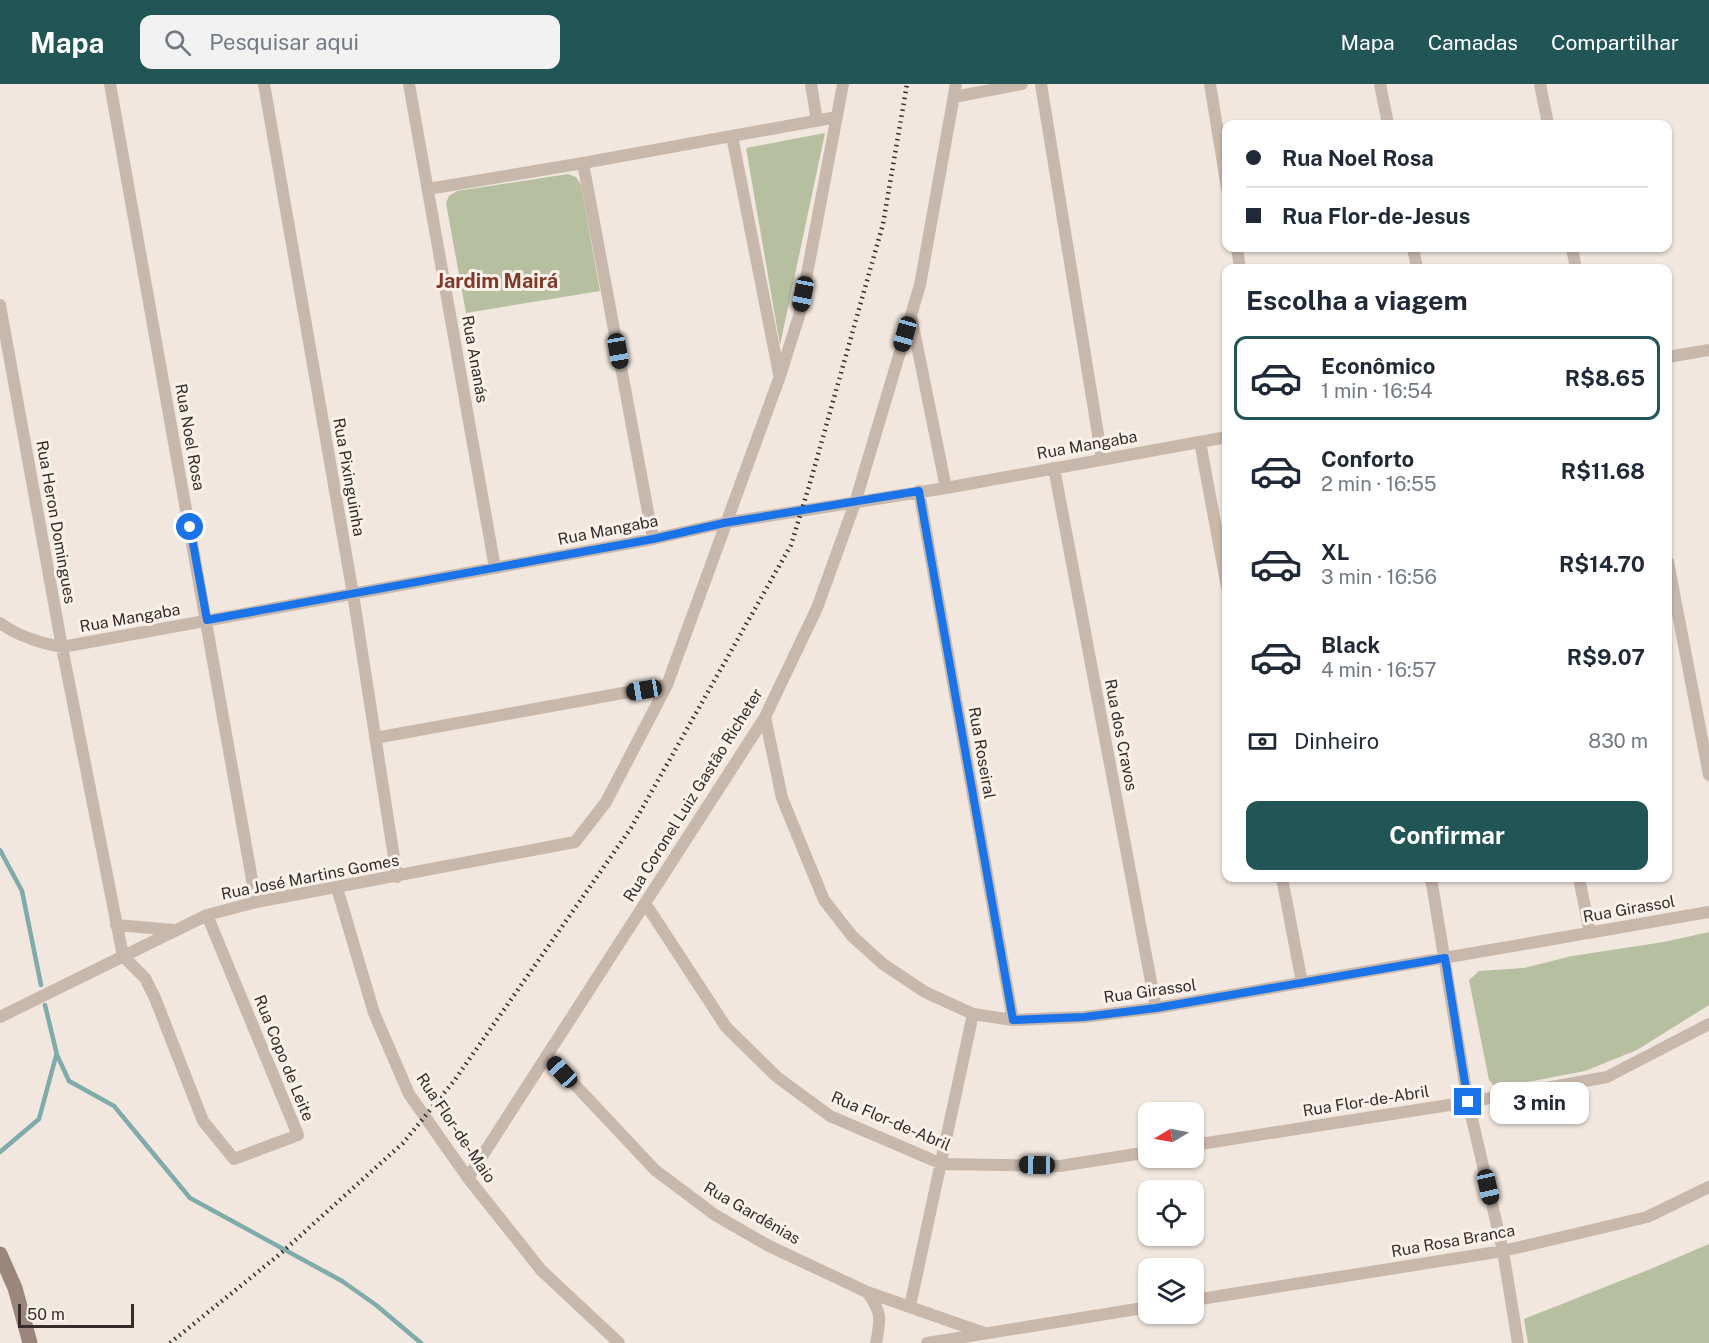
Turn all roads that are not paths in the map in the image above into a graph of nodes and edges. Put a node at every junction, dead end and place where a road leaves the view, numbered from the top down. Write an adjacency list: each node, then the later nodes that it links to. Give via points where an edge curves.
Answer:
1 (110, 84): 38 (street, Rua Noel Rosa)
2 (264, 84): 37 (street, Rua Pixinguinha)
3 (410, 84): 19 (street, Rua Ananás)
4 (811, 84): 15 (street)
5 (843, 84): 12 (street)
6 (1022, 84): 11 (street)
7 (1041, 84): 27 (street)
8 (1210, 84): 17 (street)
9 (1380, 84): 13 (street)
10 (1540, 84): 14 (street)
11 (955, 90): 21 (street, Rua Coronel Luiz Gastão Richeter, via 920,285)
12 (837, 117): 15 (street); 24 (street, via 799,316)
13 (1387, 120)
14 (1547, 120)
15 (817, 121): 16 (street)
16 (732, 136): 18 (street); 24 (street)
17 (1222, 157)
18 (583, 164): 19 (street); 33 (street)
19 (428, 189): 35 (street, Rua Ananás)
20 (0, 305): 40 (street, Rua Heron Domingues)
21 (911, 314): 29 (street); 31 (street, Rua Coronel Luiz Gastão Richeter)
22 (1709, 350): 23 (street)
23 (1672, 356)
24 (780, 376): 32 (street)
25 (1222, 438): 26 (street, Rua Mangaba)
26 (1200, 442): 27 (street, Rua Mangaba); 34 (street)
27 (1102, 459): 28 (street, Rua Mangaba)
28 (1054, 468): 29 (street, Rua Mangaba); 60 (street, Rua dos Cravos)
29 (946, 488): 30 (street, Rua Mangaba)
30 (919, 491): 31 (street, Rua Mangaba); 63 (street, Rua Roseiral)
31 (855, 502): 32 (street, Rua Mangaba); 42 (street, Rua Coronel Luiz Gastão Richeter, via 817,608)
32 (724, 523): 33 (street, Rua Mangaba); 41 (street)
33 (653, 539): 35 (street, Rua Mangaba)
34 (1222, 560)
35 (495, 568): 37 (street, Rua Mangaba)
36 (1672, 583): 44 (street)
37 (352, 594): 38 (street, Rua Mangaba); 43 (street, Rua Pixinguinha)
38 (207, 620): 40 (street, Rua Mangaba); 50 (street, Rua Noel Rosa)
39 (0, 623): 40 (street, Rua Mangaba, via 44,644)
40 (62, 647): 54 (street, Rua Heron Domingues)
41 (667, 686): 43 (street); 45 (street, Rua José Martins Gomes, via 606,802 575,843)
42 (765, 717): 51 (street, Rua Coronel Luiz Gastão Richeter); 61 (street, Rua Girassol, via 782,798 824,900 852,936 883,964 925,992)
43 (375, 738): 45 (street, Rua Pixinguinha)
44 (1709, 775)
45 (397, 877): 49 (street, Rua José Martins Gomes)
46 (1283, 882): 59 (street)
47 (1432, 882): 58 (street)
48 (1580, 882): 56 (street)
49 (337, 888): 50 (street, Rua José Martins Gomes); 70 (street, Rua Flor-de-Maio, via 374,1013 409,1094)
50 (256, 902): 53 (street, Rua José Martins Gomes)
51 (645, 903): 65 (street, Rua Coronel Luiz Gastão Richeter); 69 (street, Rua Flor-de-Abril, via 726,1027 777,1077 830,1116)
52 (1709, 912): 56 (street, Rua Girassol)
53 (207, 915): 55 (street, Rua José Martins Gomes); 57 (street, Rua Copo de Leite, via 298,1135 234,1159 203,1121 145,978)
54 (116, 925): 55 (street); 57 (street, Rua Heron Domingues)
55 (175, 931): 57 (street, Rua José Martins Gomes)
56 (1590, 933): 58 (street, Rua Girassol)
57 (123, 957): 62 (street, Rua José Martins Gomes)
58 (1445, 958): 59 (street, Rua Girassol); 66 (street)
59 (1302, 983): 60 (street, Rua Girassol)
60 (1156, 1008): 63 (street, Rua Girassol)
61 (973, 1014): 63 (street, Rua Girassol); 69 (street)
62 (0, 1017)
63 (1013, 1020)
64 (1709, 1024): 66 (street, Rua Flor-de-Abril, via 1607,1077)
65 (547, 1055): 70 (street, Rua Coronel Luiz Gastão Richeter); 74 (street, Rua Gardênias, via 655,1170 715,1215 769,1246)
66 (1468, 1102): 67 (street, Rua Flor-de-Abril); 72 (street)
67 (1204, 1143)
68 (1138, 1154): 69 (street, Rua Flor-de-Abril, via 1060,1166)
69 (942, 1164): 76 (street)
70 (468, 1178): 80 (street, Rua Flor-de-Maio, via 541,1270)
71 (1709, 1187): 72 (street, Rua Rosa Branca, via 1647,1216)
72 (1503, 1251): 75 (street, Rua Rosa Branca); 83 (street)
73 (0, 1254): 79 (street, via 15,1288)
74 (867, 1292): 76 (street, Rua Gardênias); 81 (street, via 881,1320)
75 (1204, 1298)
76 (910, 1306): 78 (street, Rua Gardênias)
77 (1138, 1309): 78 (street)
78 (984, 1333): 82 (street)
79 (30, 1343)
80 (619, 1343)
81 (876, 1343)
82 (927, 1343)
83 (1518, 1343)

